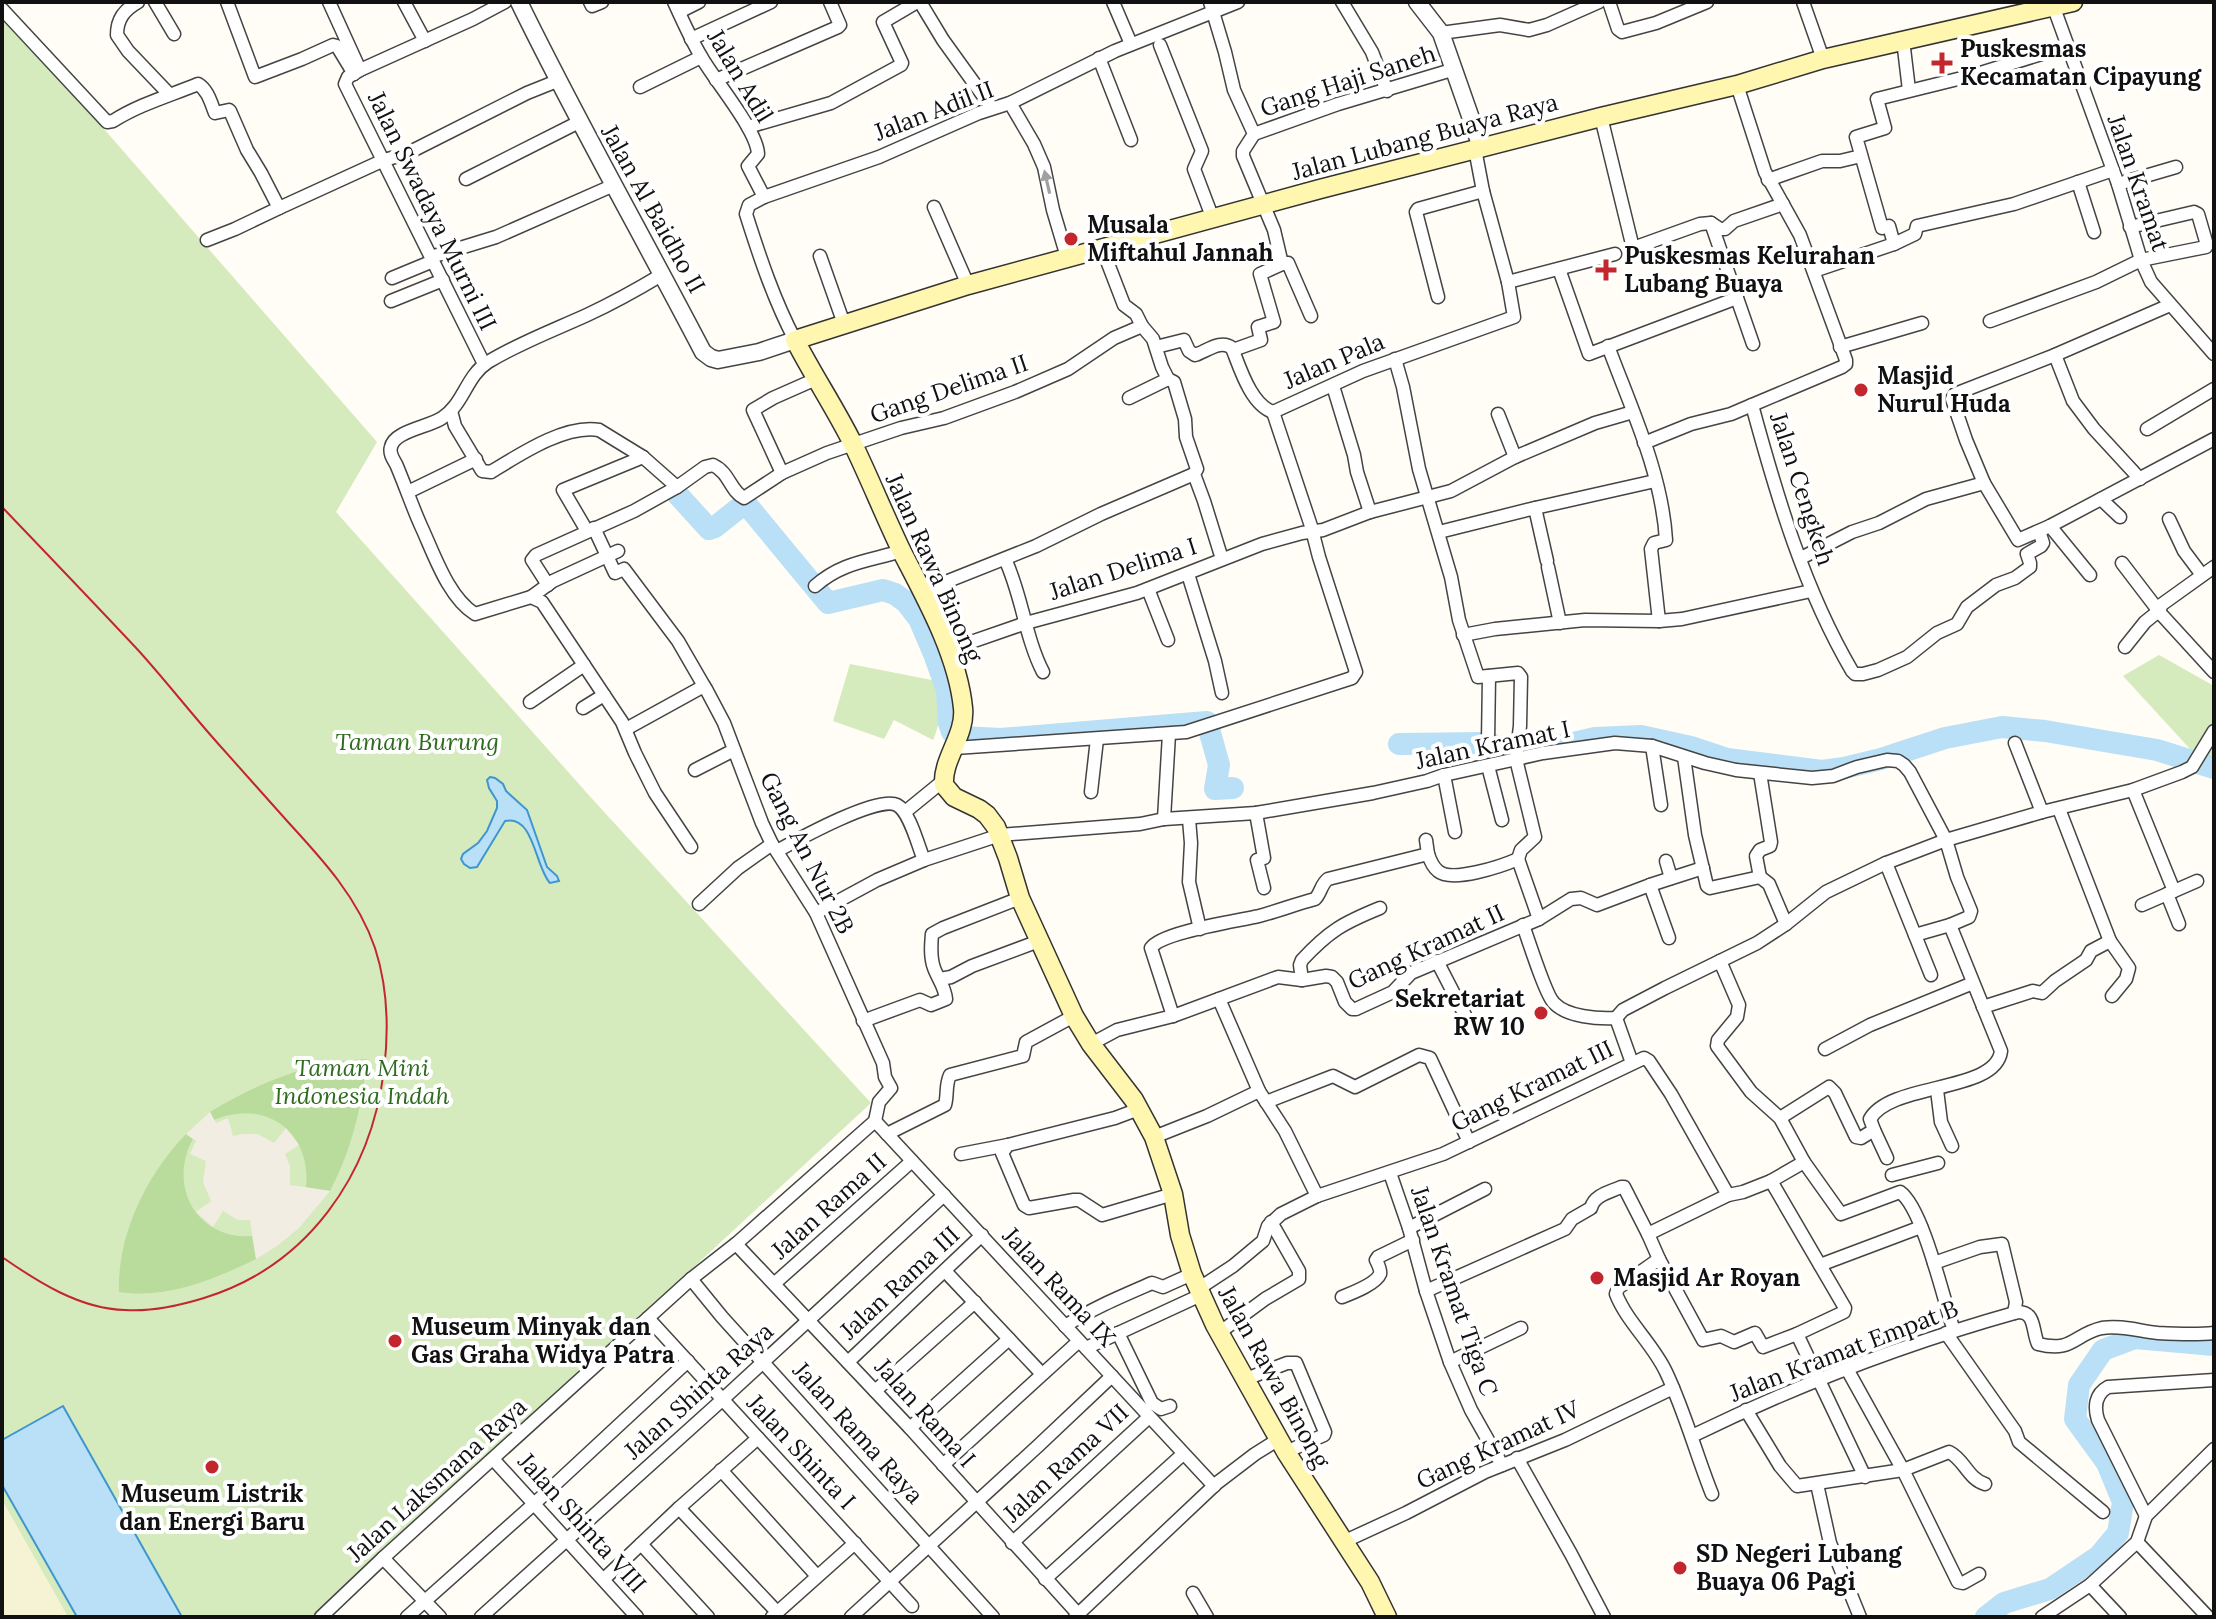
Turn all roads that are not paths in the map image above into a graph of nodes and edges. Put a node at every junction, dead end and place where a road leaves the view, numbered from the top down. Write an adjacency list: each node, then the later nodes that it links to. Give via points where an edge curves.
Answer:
1 (138, 2): 46 (street, via 125,10 117,35)
2 (155, 2): 28 (street)
3 (227, 2): 39 (street, via 255,77 333,45)
4 (329, 2): 39 (street, Jalan Swadaya Murni III)
5 (404, 2): 31 (street)
6 (505, 2): 31 (street)
7 (519, 2): 41 (street, Jalan Al Baidho II)
8 (590, 2): 9 (street)
9 (602, 2)
10 (699, 2): 24 (street)
11 (771, 2): 29 (street)
12 (830, 2): 40 (street, via 838,27)
13 (919, 2): 48 (street); 51 (street, via 883,22 901,65 831,103)
14 (1113, 2): 32 (street)
15 (1238, 2): 23 (street)
16 (1342, 2): 45 (street, via 1372,52)
17 (1417, 2): 27 (street)
18 (1599, 2): 27 (street, via 1529,30 1500,25)
19 (1609, 2): 20 (street, via 1622,32)
20 (1707, 2)
21 (1803, 2): 37 (street)
22 (2073, 2): 25 (main road, Jalan Lubang Buaya Raya)
23 (1211, 6): 32 (street); 52 (street, via 1234,90)
24 (676, 7): 29 (street, Jalan Adil)
25 (2054, 8): 30 (main road, Jalan Lubang Buaya Raya); 34 (street, Jalan Kramat)
26 (2, 9): 46 (street, via 107,122)
27 (1441, 33): 38 (street)
28 (174, 34)
29 (691, 39): 35 (street, Jalan Adil)
30 (1903, 40): 37 (main road, Jalan Lubang Buaya Raya); 44 (street)
31 (425, 41): 39 (street)
32 (1131, 44): 36 (street)
33 (1160, 45): 70 (street, via 1202,151 1194,169)
34 (2067, 46): 44 (street); 58 (street, Jalan Kramat)
35 (701, 57): 40 (street, Jalan Adil); 43 (street)
36 (1099, 58): 47 (street); 53 (street)
37 (1823, 59): 42 (main road, Jalan Lubang Buaya Raya)
38 (1455, 69): 45 (street, Gang Haji Saneh); 54 (street)
39 (354, 74): 56 (street, Jalan Swadaya Murni III, via 346,88)
40 (716, 80): 51 (street, Jalan Adil)
41 (557, 81): 50 (street, Jalan Al Baidho II); 56 (street)
42 (1737, 85): 49 (main road, Jalan Lubang Buaya Raya); 60 (street)
43 (640, 87)
44 (1909, 90): 55 (street, via 1877,99 1885,128 1856,137)
45 (1387, 91): 52 (street, Gang Haji Saneh)
46 (169, 94): 69 (street, via 198,84 215,113 230,111)
47 (1010, 103): 48 (street, Jalan Adil II); 79 (street, Jalan Adil II, one-way to 47, via 1044,167)
48 (992, 108): 65 (street, Jalan Adil II, via 879,157)
49 (1601, 117): 54 (main road, Jalan Lubang Buaya Raya); 71 (street, via 1632,244)
50 (579, 122): 59 (street); 63 (street, Jalan Al Baidho II)
51 (748, 127): 65 (street, Jalan Adil, via 759,151 748,166)
52 (1254, 134): 67 (street, via 1243,156)
53 (1131, 140)
54 (1478, 148): 64 (street, Jalan Pala); 67 (main road, Jalan Lubang Buaya Raya)
55 (1861, 156): 60 (street, via 1822,161); 75 (street, via 1882,228 1889,226)
56 (384, 160): 69 (street); 80 (street, Jalan Swadaya Murni III)
57 (2176, 167): 62 (street)
58 (2113, 170): 61 (street); 62 (street, Jalan Kramat)
59 (466, 179)
60 (1768, 180): 66 (street)
61 (2078, 182): 73 (street); 75 (street, via 2014,204 1917,226 1915,234)
62 (2118, 184): 72 (street, Jalan Kramat)
63 (614, 185): 80 (street); 85 (street, Jalan Al Baidho II)
64 (1483, 191): 88 (street, Jalan Pala); 90 (street, via 1416,212)
65 (764, 197): 99 (street, via 749,205 746,214 778,308)
66 (1783, 204): 71 (street, via 1725,229); 84 (street)
67 (1264, 205): 70 (main road, Jalan Lubang Buaya Raya); 82 (street)
68 (934, 207): 89 (street)
69 (279, 208): 74 (street)
70 (1213, 219): 76 (main road, Jalan Lubang Buaya Raya)
71 (1711, 223): 91 (street)
72 (2130, 227): 81 (street, Jalan Kramat); 81 (street, via 2198,214 2206,247)
73 (2094, 232)
74 (207, 240)
75 (1894, 244): 84 (street)
76 (1102, 248): 79 (main road, Jalan Lubang Buaya Raya); 98 (street, via 1124,305)
77 (1615, 254): 83 (street)
78 (820, 256): 97 (street)
79 (1067, 257): 89 (main road, Jalan Lubang Buaya Raya)
80 (432, 259): 86 (street); 87 (street, Jalan Swadaya Murni III)
81 (2141, 260): 93 (street, Jalan Kramat); 95 (street)
82 (1282, 264): 94 (street, via 1288,263); 104 (street, via 1260,274 1274,322 1258,327 1261,340)
83 (1559, 269): 88 (street); 101 (street, via 1589,354)
84 (1814, 271): 103 (street)
85 (663, 274): 99 (street, Jalan Al Baidho II, via 711,358 759,352); 108 (street)
86 (392, 278)
87 (443, 280): 92 (street); 108 (street, Jalan Swadaya Murni III)
88 (1508, 282): 107 (street, Jalan Pala, via 1514,317)
89 (968, 285): 97 (main road, Jalan Lubang Buaya Raya)
90 (1438, 297)
91 (1737, 298): 100 (street); 101 (street)
92 (391, 301)
93 (2170, 305): 105 (street, Jalan Kramat); 106 (street)
94 (1311, 316)
95 (1990, 321)
96 (1922, 323): 103 (street)
97 (844, 324): 99 (main road, Jalan Lubang Buaya Raya)
98 (1142, 326): 102 (street); 122 (street, Gang Delima II, via 1068,369 1015,392)
99 (795, 340): 109 (main road, Jalan Rawa Binong)
100 (1753, 344)
101 (1608, 346): 117 (street)
102 (1156, 347): 104 (street, via 1183,340 1193,355 1225,343); 110 (street)
103 (1840, 347): 114 (street, Jalan Cengkeh, via 1846,360 1842,367)
104 (1233, 350): 116 (street, via 1256,397)
105 (2214, 354)
106 (2055, 355): 128 (street, via 2078,409); 130 (street, via 1952,396)
107 (1395, 359): 111 (street, Jalan Pala); 133 (street)
108 (484, 364): 115 (street)
109 (816, 379): 122 (main road, Jalan Rawa Binong); 126 (street, via 753,410)
110 (1168, 379): 113 (street); 127 (street, via 1182,406)
111 (1333, 386): 116 (street, Jalan Pala); 136 (street)
112 (2214, 389): 119 (street)
113 (1129, 398)
114 (1752, 405): 121 (street); 145 (street, Jalan Cengkeh)
115 (451, 411): 125 (street); 132 (street, via 391,445)
116 (1273, 412): 141 (street, Jalan Pala)
117 (1633, 412): 121 (street); 124 (street, Jalan Delima I)
118 (1498, 414): 124 (street)
119 (2147, 429)
120 (2214, 439): 128 (street)
121 (1644, 443): 129 (street)
122 (853, 445): 126 (street, Gang Delima II); 143 (main road, Jalan Rawa Binong)
123 (643, 457): 125 (street, via 592,429 540,444 491,472 482,471); 131 (street); 140 (street, via 563,490)
124 (1515, 457): 133 (street, Jalan Delima I)
125 (476, 459): 132 (street)
126 (782, 473): 131 (street, Gang Delima II, via 744,498 713,465)
127 (1194, 474): 146 (street); 147 (street)
128 (2140, 479): 134 (street)
129 (1655, 481): 135 (street); 160 (street, via 1666,539 1651,549)
130 (1984, 483): 139 (street, via 2016,539); 145 (street, via 1926,499)
131 (673, 489): 140 (street)
132 (408, 492): 158 (street, via 441,572 470,611 479,614)
133 (1428, 498): 136 (street, Jalan Delima I); 142 (street)
134 (2101, 499): 137 (street); 139 (street)
135 (1535, 508): 142 (street); 162 (street)
136 (1370, 512): 141 (street, Jalan Delima I)
137 (2120, 517)
138 (2169, 519): 152 (street)
139 (2044, 528): 151 (street); 157 (street, via 2043,543 2027,554 2030,567 1996,585 1967,607 1957,624 1907,657 1863,674 1852,671)
140 (590, 530): 144 (street); 153 (street, via 532,560)
141 (1313, 532): 147 (street, Jalan Delima I); 178 (street, Jalan Pala, via 1356,672 1352,678)
142 (1439, 532): 163 (street)
143 (902, 551): 154 (street, via 851,563); 156 (main road, Jalan Rawa Binong)
144 (612, 554): 153 (street); 171 (street, Gang An Nur 2B, via 615,573 624,569)
145 (1801, 558): 157 (street, Jalan Cengkeh)
146 (1005, 559): 156 (street); 161 (street)
147 (1222, 559): 150 (street, Jalan Delima I)
148 (2122, 563): 159 (street)
149 (2214, 567): 152 (street)
150 (1188, 574): 155 (street, Jalan Delima I); 172 (street)
151 (2090, 575)
152 (2202, 575): 159 (street)
153 (548, 585): 158 (street)
154 (815, 586)
155 (1148, 589): 161 (street, Jalan Delima I); 164 (street)
156 (923, 591): 166 (main road, Jalan Rawa Binong)
157 (1811, 591): 160 (street, Jalan Cengkeh)
158 (531, 597): 167 (street, via 542,602)
159 (2160, 610): 165 (street); 169 (street)
160 (1659, 621): 162 (street, Jalan Cengkeh)
161 (1026, 623): 166 (street, Jalan Delima I); 168 (street)
162 (1560, 623): 163 (street, Jalan Cengkeh)
163 (1463, 635): 170 (street, via 1478,677)
164 (1168, 640)
165 (2125, 647)
166 (948, 650): 179 (main road, Jalan Rawa Binong, via 963,705)
167 (584, 665): 173 (street); 174 (street)
168 (1043, 672)
169 (2214, 672)
170 (1489, 676): 184 (street, via 1488,742); 184 (street, via 1521,677)
171 (704, 686): 176 (street); 183 (street, Gang An Nur 2B)
172 (1222, 693)
173 (604, 695): 175 (street); 176 (street)
174 (530, 702)
175 (583, 708)
176 (626, 729): 205 (street, via 655,793)
177 (2214, 731): 191 (street, Gang Kramat III, via 2192,767)
178 (1169, 734): 180 (street); 198 (street)
179 (957, 739): 180 (street); 190 (main road, Jalan Rawa Binong)
180 (1097, 739): 192 (street)
181 (2015, 743): 196 (street)
182 (1652, 746): 184 (street, Jalan Kramat I, via 1615,743); 185 (street, Jalan Kramat I); 193 (street)
183 (734, 750): 187 (street); 206 (street, Gang An Nur 2B)
184 (1517, 752): 186 (street, Jalan Kramat I); 208 (street, via 1535,837)
185 (1684, 757): 188 (street, Jalan Kramat I); 212 (street)
186 (1488, 766): 189 (street, Jalan Kramat I); 200 (street)
187 (695, 770)
188 (1760, 773): 204 (street, Jalan Kramat I, via 1812,778 1898,761 1910,772); 213 (street, via 1771,842 1756,856)
189 (1444, 775): 197 (street, Jalan Kramat I); 201 (street)
190 (943, 781): 195 (street); 202 (main road, Jalan Rawa Binong, via 954,797 987,815)
191 (2133, 790): 194 (street, Gang Kramat III); 218 (street)
192 (1091, 792)
193 (1661, 805)
194 (2059, 809): 196 (street, Gang Kramat III); 233 (street)
195 (905, 812): 206 (street, via 889,802); 209 (street)
196 (2042, 812): 204 (street, Gang Kramat III)
197 (1256, 813): 199 (street, Jalan Kramat I); 217 (street)
198 (1164, 819): 199 (street, Jalan Kramat I); 202 (street, Jalan Kramat I)
199 (1189, 819): 229 (street, via 1189,882)
200 (1502, 820)
201 (1455, 832)
202 (1000, 835): 209 (street, Jalan Kramat I); 219 (main road, Jalan Rawa Binong)
203 (1426, 840): 207 (street)
204 (1946, 840): 211 (street, Gang Kramat III); 228 (street, via 1971,911)
205 (691, 847)
206 (774, 847): 220 (street, via 752,856); 223 (street, Gang An Nur 2B)
207 (1428, 854): 208 (street, via 1442,874 1476,873); 229 (street, via 1335,876 1323,883 1315,899)
208 (1518, 859): 224 (street)
209 (924, 860): 223 (street, Jalan Kramat I)
210 (1666, 861): 214 (street)
211 (1886, 863): 225 (street, Gang Kramat III, via 1826,892); 230 (street)
212 (1703, 868): 213 (street, via 1710,888); 214 (street, Gang Kramat II)
213 (1760, 877): 225 (street, via 1769,884)
214 (1671, 878): 216 (street, Gang Kramat II)
215 (2197, 881): 218 (street)
216 (1650, 885): 224 (street, Gang Kramat II, via 1597,905 1574,898); 231 (street)
217 (1264, 888)
218 (2170, 893): 221 (street); 226 (street)
219 (1020, 898): 232 (main road, Jalan Rawa Binong); 237 (street, via 932,934 931,953)
220 (699, 904)
221 (2142, 905)
222 (1380, 908): 238 (street, via 1329,933 1302,960)
223 (816, 913): 246 (street, Gang An Nur 2B)
224 (1539, 919): 227 (street, Gang Kramat II)
225 (1786, 924): 235 (street, Gang Kramat III)
226 (2179, 924)
227 (1523, 925): 234 (street, Gang Kramat II); 245 (street, via 1555,1004 1586,1016)
228 (1950, 925): 230 (street); 239 (street)
229 (1200, 929): 244 (street, via 1155,942 1151,948)
230 (1915, 935): 236 (street)
231 (1669, 938)
232 (1039, 941): 237 (street); 243 (main road, Jalan Rawa Binong)
233 (2110, 941): 240 (street, via 2129,968); 242 (street, via 2042,993 2033,991)
234 (1437, 961): 238 (street, Gang Kramat II, via 1356,1009 1345,1002 1332,977); 247 (street)
235 (1720, 961): 245 (street, Gang Kramat III); 254 (street, via 1739,1005 1717,1046 1751,1092)
236 (1931, 975)
237 (940, 979): 246 (street, via 946,999 931,1005 920,1000)
238 (1302, 980): 241 (street, Gang Kramat II, via 1278,977)
239 (1973, 983): 242 (street); 249 (street)
240 (2112, 996)
241 (1219, 999): 244 (street, Gang Kramat II); 252 (street)
242 (1983, 1007): 251 (street, via 2001,1051 1999,1059 1984,1072)
243 (1074, 1016): 248 (main road, Jalan Rawa Binong); 257 (street, via 1026,1042 1023,1056 950,1075 945,1105)
244 (1173, 1016): 248 (street, Gang Kramat II, via 1117,1030)
245 (1616, 1018): 250 (street, Gang Kramat III)
246 (863, 1021): 255 (street, Gang An Nur 2B, via 891,1088 879,1102)
247 (1469, 1023)
248 (1091, 1044): 253 (main road, Jalan Rawa Binong)
249 (1825, 1049)
250 (1632, 1063): 259 (street, Gang Kramat III); 273 (street, via 1649,1061)
251 (1937, 1090): 256 (street, via 1891,1100 1872,1115); 261 (street, via 1941,1122)
252 (1262, 1097): 258 (street); 259 (street, via 1333,1076 1355,1087 1419,1055 1427,1056); 274 (street)
253 (1139, 1109): 258 (main road, Jalan Rawa Binong); 260 (street)
254 (1780, 1118): 256 (street, via 1829,1087 1856,1137); 264 (street)
255 (873, 1122): 257 (street, Jalan Rama IX); 280 (street, Jalan Laksmana Raya)
256 (1874, 1130): 266 (street)
257 (887, 1134): 263 (street, Jalan Rama IX)
258 (1154, 1137): 271 (main road, Jalan Rawa Binong)
259 (1469, 1142): 267 (street, Gang Kramat III)
260 (1008, 1145): 262 (street); 271 (street, via 1002,1153 1029,1208 1079,1200 1103,1215)
261 (1952, 1146)
262 (961, 1154)
263 (912, 1161): 272 (street, Jalan Rama IX); 286 (street, Jalan Rama II)
264 (1804, 1162): 268 (street); 270 (street, via 1841,1214)
265 (1938, 1163): 266 (street)
266 (1890, 1168): 270 (street)
267 (1390, 1173): 274 (street, Gang Kramat III); 277 (street, Jalan Kramat Tiga C)
268 (1771, 1181): 273 (street); 283 (street)
269 (1485, 1189): 277 (street)
270 (1900, 1192): 276 (street, via 1912,1204)
271 (1173, 1194): 287 (main road, Jalan Rawa Binong)
272 (944, 1195): 279 (street, Jalan Rama IX); 293 (street, Jalan Shinta Raya)
273 (1728, 1195): 278 (street)
274 (1317, 1196): 275 (street, Gang Kramat III)
275 (1271, 1222): 287 (street, Gang Kramat III, via 1263,1241); 298 (street, via 1299,1279)
276 (1921, 1227): 282 (street); 283 (street)
277 (1411, 1234): 288 (street, Jalan Kramat Tiga C); 289 (street, via 1378,1257 1379,1274 1370,1283)
278 (1648, 1234): 281 (street); 288 (street, via 1621,1187 1597,1198 1565,1229)
279 (982, 1235): 284 (street, Jalan Rama III); 294 (street, Jalan Rama IX)
280 (736, 1244): 285 (street, Jalan Laksmana Raya); 286 (street, Jalan Rama I)
281 (1659, 1259): 300 (street, via 1703,1340 1721,1336 1734,1342 1755,1333 1763,1347); 313 (street, via 1616,1294)
282 (1934, 1263): 291 (street, via 2002,1244); 296 (street)
283 (1820, 1265): 300 (street, via 1845,1310)
284 (945, 1271): 290 (street); 305 (street, Jalan Rama III)
285 (691, 1279): 292 (street, Jalan Laksmana Raya); 304 (street, Jalan Rama Raya)
286 (775, 1283): 293 (street, Jalan Rama I)
287 (1197, 1286): 294 (street, via 1152,1283); 297 (street); 298 (main road, Jalan Rawa Binong)
288 (1426, 1291): 306 (street, Jalan Kramat Tiga C)
289 (1342, 1297)
290 (975, 1302): 301 (street); 314 (street)
291 (2014, 1313): 296 (street, Jalan Kramat Empat B); 299 (street, via 2031,1316 2038,1344 2047,1346 2063,1347 2103,1328)
292 (648, 1318): 303 (street, Jalan Shinta I); 326 (street, Jalan Laksmana Raya)
293 (809, 1320): 304 (street, Jalan Shinta Raya); 305 (street, Jalan Rama I)
294 (1065, 1326): 302 (street, Jalan Rama IX)
295 (1521, 1328): 306 (street)
296 (1950, 1332): 307 (street, Jalan Kramat Empat B); 339 (street, via 2019,1442)
297 (1118, 1333): 302 (street); 316 (street, via 1152,1403 1161,1409)
298 (1219, 1333): 310 (main road, Jalan Rawa Binong)
299 (2214, 1333)
300 (1797, 1334): 312 (street)
301 (1009, 1339): 308 (street); 319 (street)
302 (1082, 1344): 308 (street); 309 (street, Jalan Rama IX)
303 (688, 1361): 315 (street, Jalan Shinta I); 337 (street)
304 (764, 1361): 315 (street, Jalan Shinta Raya); 347 (street, Jalan Rama Raya)
305 (848, 1362): 314 (street, Jalan Rama I)
306 (1450, 1362): 328 (street, Jalan Kramat Tiga C)
307 (1847, 1369): 312 (street, Jalan Kramat Empat B); 330 (street)
308 (1042, 1374): 327 (street)
309 (1112, 1376): 318 (street, Jalan Rama IX); 336 (street)
310 (1246, 1379): 322 (main road, Jalan Rawa Binong); 322 (street, via 1296,1363 1325,1432)
311 (2214, 1380): 340 (street, via 2108,1387 2096,1400 2098,1420)
312 (1819, 1381): 317 (street, Jalan Kramat Empat B); 331 (street)
313 (1673, 1388): 320 (street); 325 (street, Gang Kramat IV)
314 (875, 1391): 319 (street, Jalan Rama I)
315 (722, 1400): 321 (street, Jalan Shinta I); 341 (street, Jalan Shinta Raya)
316 (1170, 1406)
317 (1746, 1410): 320 (street, Jalan Kramat Empat B); 332 (street, via 1794,1485)
318 (1149, 1417): 324 (street, Jalan Rama IX); 345 (street, Jalan Rama VII)
319 (910, 1428): 327 (street, Jalan Rama I)
320 (1692, 1436): 335 (street)
321 (758, 1438): 329 (street); 344 (street, Jalan Shinta I)
322 (1282, 1446): 334 (street, via 1236,1467); 342 (main road, Jalan Rawa Binong)
323 (2214, 1449): 340 (street)
324 (1183, 1454): 334 (street, Jalan Rama IX); 352 (street)
325 (1517, 1458): 328 (street, Gang Kramat IV); 370 (street)
326 (493, 1459): 337 (street, Jalan Shinta VIII); 348 (street, Jalan Laksmana Raya)
327 (943, 1465): 336 (street, Jalan Rama I)
328 (1502, 1465): 342 (street, Gang Kramat IV)
329 (721, 1470): 338 (street); 350 (street)
330 (1903, 1470): 331 (street); 333 (street, via 1949,1452); 349 (street, via 1958,1582)
331 (1865, 1477): 332 (street)
332 (1817, 1484): 371 (street, via 1830,1543)
333 (1985, 1484)
334 (1214, 1486): 360 (street)
335 (1712, 1494)
336 (976, 1502): 345 (street, Jalan Rama I); 347 (street)
337 (535, 1503): 341 (street, Jalan Shinta VIII); 356 (street)
338 (679, 1508): 346 (street); 359 (street)
339 (2103, 1512)
340 (2146, 1516): 343 (street)
341 (568, 1540): 351 (street, Jalan Shinta VIII); 364 (street, Jalan Shinta Raya)
342 (1343, 1542): 369 (main road, Jalan Rawa Binong)
343 (2137, 1542): 354 (street); 374 (street)
344 (855, 1543): 350 (street); 353 (street, Jalan Shinta I)
345 (1012, 1543): 352 (street, Jalan Rama I)
346 (641, 1544): 351 (street); 365 (street)
347 (929, 1545): 353 (street); 367 (street, Jalan Rama Raya)
348 (383, 1558): 356 (street); 361 (street, Jalan Laksmana Raya)
349 (1979, 1574)
350 (817, 1576): 359 (street)
351 (604, 1579): 358 (street, Jalan Shinta VIII)
352 (1045, 1579): 360 (street, Jalan Rama I)
353 (889, 1582): 357 (street, Jalan Shinta I); 366 (street)
354 (2090, 1585): 372 (street); 373 (street)
355 (1193, 1593): 368 (street)
356 (424, 1601): 362 (street); 363 (street)
357 (912, 1606)
358 (631, 1615)
359 (774, 1615)
360 (1077, 1616)
361 (321, 1617)
362 (407, 1617)
363 (440, 1617)
364 (481, 1617)
365 (708, 1617)
366 (851, 1617)
367 (993, 1617)
368 (1207, 1617)
369 (1387, 1617)
370 (1604, 1617)
371 (1860, 1617)
372 (2042, 1617)
373 (2120, 1617)
374 (2208, 1617)

